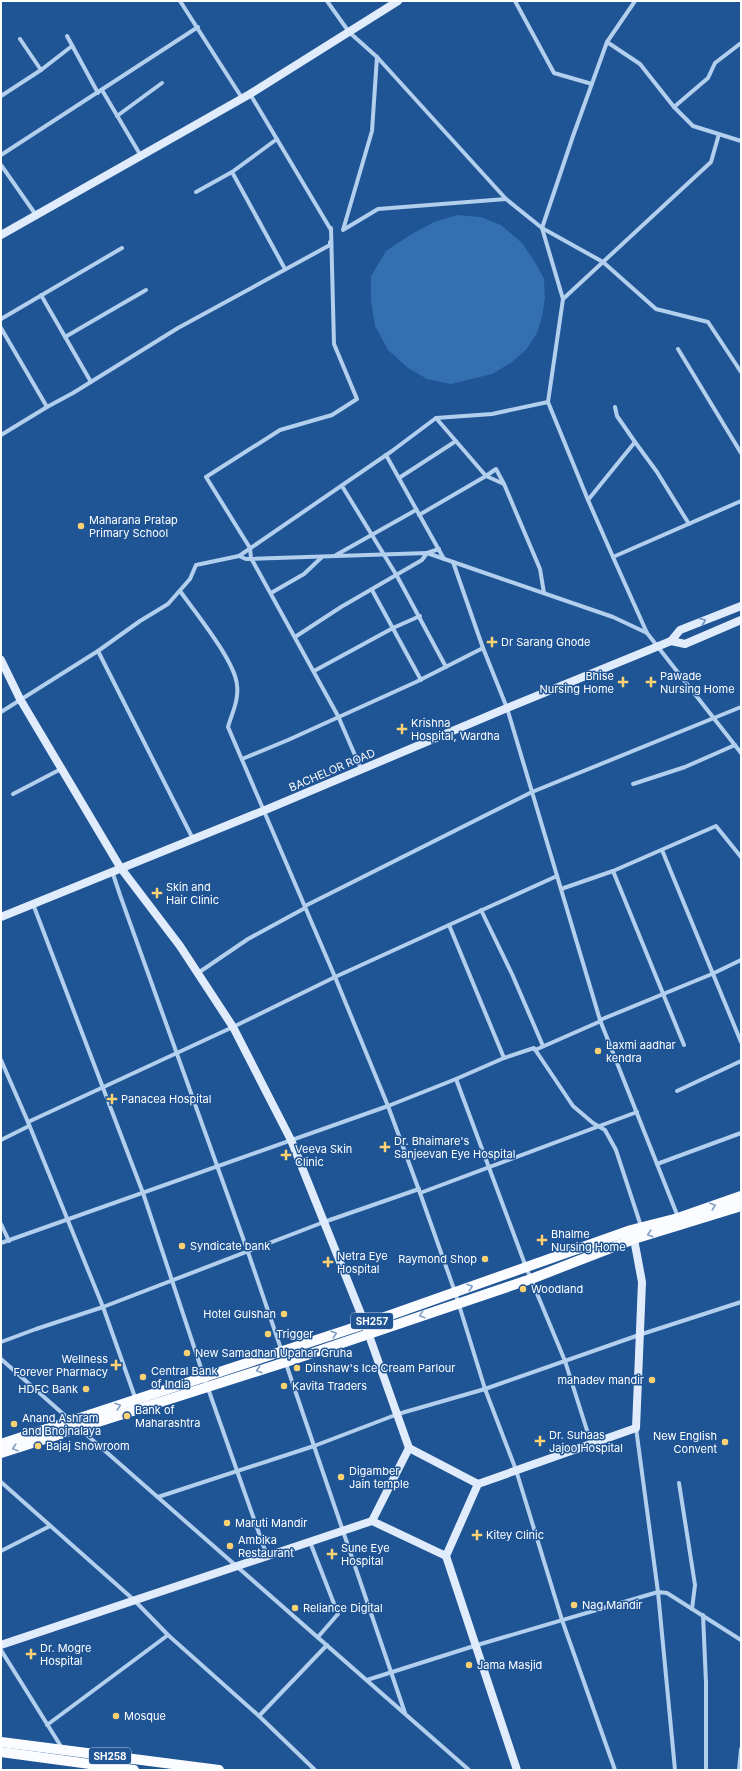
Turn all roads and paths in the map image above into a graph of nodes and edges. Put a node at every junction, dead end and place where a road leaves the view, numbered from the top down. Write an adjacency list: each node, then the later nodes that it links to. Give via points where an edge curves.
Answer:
1 (180, 1): 6 (street)
2 (327, 1): 7 (street)
3 (398, 1): 7 (street)
4 (515, 1): 16 (street, via 554,73)
5 (636, 1): 10 (street)
6 (198, 27): 17 (street); 19 (street)
7 (348, 32): 13 (street); 19 (street)
8 (67, 36): 12 (street)
9 (20, 39): 14 (street)
10 (607, 42): 16 (street); 20 (street, via 640,64)
11 (741, 42): 20 (street, via 715,62 708,78)
12 (72, 46): 14 (street); 17 (street)
13 (377, 57): 30 (street); 30 (street, via 372,131 343,230 378,209)
14 (41, 70): 18 (street)
15 (162, 83): 21 (street)
16 (592, 84): 33 (street)
17 (100, 91): 21 (street); 25 (street)
18 (1, 96)
19 (246, 96): 23 (street); 26 (street)
20 (674, 107): 22 (street, via 693,126)
21 (117, 116): 26 (street)
22 (719, 134): 24 (street); 36 (street, via 711,162)
23 (277, 139): 28 (street); 32 (street)
24 (741, 141)
25 (1, 155)
26 (141, 156): 31 (street)
27 (1, 165): 31 (street)
28 (232, 172): 29 (street); 37 (street)
29 (196, 192)
30 (506, 200): 33 (street)
31 (36, 216): 34 (street)
32 (331, 228): 37 (street, via 330,245); 65 (street, via 334,344 357,399 332,415 280,430 206,477)
33 (542, 228): 36 (street); 40 (street)
34 (1, 236)
35 (122, 248): 39 (street)
36 (603, 262): 40 (street); 45 (street, via 656,310 708,322)
37 (286, 269): 46 (street, via 178,328)
38 (146, 290): 43 (street)
39 (41, 295): 41 (street); 43 (street)
40 (563, 299): 47 (street)
41 (1, 319)
42 (1, 328): 48 (street)
43 (65, 337): 46 (street)
44 (678, 349): 54 (street)
45 (741, 372)
46 (91, 382): 48 (street)
47 (548, 402): 50 (street, via 492,414); 60 (street)
48 (47, 407): 51 (street)
49 (615, 407): 53 (street)
50 (436, 418): 52 (street); 55 (street)
51 (1, 436)
52 (456, 441): 56 (street); 57 (street)
53 (635, 442): 60 (street); 63 (street)
54 (741, 454)
55 (386, 455): 57 (street); 59 (street)
56 (486, 476): 58 (street); 58 (street, via 496,469); 62 (street)
57 (399, 478): 62 (street)
58 (504, 484): 80 (street, via 540,569)
59 (342, 486): 64 (street); 65 (street)
60 (588, 500): 72 (street)
61 (741, 501): 63 (street)
62 (418, 512): 64 (street); 66 (street)
63 (689, 524): 72 (street)
64 (373, 535): 68 (street); 71 (street)
65 (250, 548): 69 (street); 73 (street)
66 (438, 548): 67 (street); 74 (street)
67 (427, 553): 68 (street); 74 (street); 76 (street, via 422,560)
68 (385, 555): 71 (street); 76 (street)
69 (239, 556): 73 (street); 78 (street, via 196,565 190,579)
70 (322, 556): 71 (street); 73 (street); 79 (street, via 304,574)
71 (334, 556)
72 (613, 557): 85 (street)
73 (251, 558): 79 (street)
74 (444, 559): 75 (street)
75 (453, 562): 80 (street); 89 (street)
76 (397, 576): 77 (street); 82 (street)
77 (372, 590): 84 (street); 86 (street)
78 (180, 591): 90 (street, via 168,604); 103 (street, via 230,664 237,684 237,701 228,727)
79 (271, 593): 86 (street)
80 (544, 593): 85 (street, via 613,617)
81 (741, 606): 87 (street, BACHELOR ROAD, one-way to 81, via 680,630)
82 (420, 616): 84 (street); 92 (street)
83 (741, 620): 87 (street, BACHELOR ROAD, via 685,644)
84 (393, 628): 93 (street); 94 (street)
85 (647, 633): 88 (street)
86 (295, 637): 93 (street)
87 (671, 641): 88 (street, BACHELOR ROAD)
88 (656, 647): 97 (street, BACHELOR ROAD); 100 (street)
89 (483, 648): 92 (street); 97 (street)
90 (98, 651): 95 (street); 110 (street)
91 (1, 660): 95 (street)
92 (446, 667): 94 (street)
93 (314, 671): 99 (street)
94 (420, 680): 99 (street)
95 (20, 699): 98 (street); 104 (street)
96 (741, 707): 100 (street)
97 (507, 708): 105 (street, BACHELOR ROAD); 107 (street)
98 (1, 712)
99 (338, 716): 103 (street); 105 (street)
100 (713, 718): 101 (street); 107 (street)
101 (735, 745): 102 (street); 106 (street, via 685,768)
102 (741, 753)
103 (242, 759): 109 (street)
104 (61, 769): 108 (street); 113 (street)
105 (361, 769): 109 (street, BACHELOR ROAD)
106 (633, 784)
107 (532, 792): 115 (street); 118 (street)
108 (13, 794)
109 (264, 810): 110 (street, BACHELOR ROAD); 118 (street)
110 (193, 839): 113 (street, BACHELOR ROAD)
111 (662, 850): 112 (street, via 716,826); 114 (street); 124 (street)
112 (741, 857)
113 (116, 869): 117 (street, BACHELOR ROAD); 123 (street, via 180,946); 133 (street, via 120,895)
114 (613, 871): 116 (street); 126 (street)
115 (557, 876): 116 (street); 119 (street)
116 (561, 889): 127 (street)
117 (33, 904): 120 (street, BACHELOR ROAD); 138 (street)
118 (305, 907): 123 (street, via 248,939); 125 (street)
119 (482, 910): 121 (street); 131 (street)
120 (1, 917)
121 (449, 925): 125 (street); 134 (street)
122 (741, 960): 124 (street)
123 (197, 973): 128 (street)
124 (712, 974): 126 (street); 129 (street)
125 (334, 977): 128 (street); 140 (street)
126 (663, 994): 127 (street); 130 (street)
127 (600, 1020): 131 (street); 141 (street)
128 (233, 1027): 133 (street); 146 (street)
129 (741, 1042)
130 (684, 1045)
131 (543, 1046): 132 (street)
132 (535, 1050): 134 (street, via 534,1048); 143 (street, via 573,1106)
133 (177, 1053): 138 (street); 149 (street)
134 (504, 1058): 137 (street)
135 (1, 1060): 142 (street)
136 (741, 1061): 139 (street)
137 (456, 1079): 140 (street); 148 (street)
138 (103, 1087): 142 (street); 151 (street)
139 (677, 1091)
140 (388, 1106): 146 (street); 150 (street)
141 (637, 1112): 143 (street); 147 (street)
142 (29, 1124): 145 (street); 154 (street)
143 (599, 1127): 148 (street); 158 (street, via 605,1130 616,1150)
144 (741, 1133): 147 (street)
145 (1, 1140)
146 (291, 1140): 149 (street); 156 (street)
147 (657, 1164): 155 (street)
148 (490, 1166): 150 (street); 163 (street)
149 (217, 1168): 151 (street); 162 (street)
150 (420, 1191): 156 (street); 166 (street)
151 (142, 1193): 154 (street); 165 (street)
152 (741, 1196): 155 (main road, SH257, one-way to 152)
153 (741, 1206): 155 (main road, SH257)
154 (66, 1220): 160 (street); 169 (street)
155 (680, 1221): 158 (main road, SH257); 159 (main road, SH257, one-way to 159)
156 (324, 1222): 162 (street); 170 (street)
157 (1, 1224): 160 (street)
158 (641, 1228): 163 (main road, SH257)
159 (634, 1239): 164 (main road, SH257); 171 (street, via 642,1282)
160 (9, 1241): 161 (street)
161 (1, 1243)
162 (248, 1252): 165 (street); 173 (street)
163 (526, 1267): 164 (street); 166 (main road, SH257, one-way to 163)
164 (531, 1279): 168 (main road, SH257); 175 (street)
165 (172, 1280): 169 (street); 177 (street)
166 (455, 1292): 168 (street); 170 (main road, SH257)
167 (741, 1302): 171 (street)
168 (458, 1303): 170 (main road, SH257, one-way to 170); 178 (street)
169 (103, 1307): 172 (street); 179 (street)
170 (367, 1328): 173 (main road, SH257, one-way to 170); 176 (main road, SH257); 180 (street)
171 (639, 1334): 175 (street); 182 (street)
172 (1, 1342)
173 (282, 1351): 176 (street); 177 (main road, SH257)
174 (1, 1359): 181 (street)
175 (565, 1361): 178 (street); 184 (street)
176 (286, 1362): 177 (main road, SH257, one-way to 177); 185 (street)
177 (205, 1382): 179 (main road, SH257); 181 (main road, SH257); 189 (street)
178 (485, 1389): 180 (street); 188 (street)
179 (136, 1400): 181 (main road, SH257, one-way to 179)
180 (398, 1414): 185 (street); 186 (street)
181 (75, 1424): 183 (main road, SH257); 187 (main road, SH257, one-way to 187); 193 (street)
182 (636, 1428): 184 (street); 202 (street)
183 (1, 1444)
184 (591, 1444): 188 (street)
185 (314, 1446): 189 (street); 196 (street)
186 (409, 1448): 192 (street); 194 (street)
187 (1, 1453)
188 (516, 1470): 192 (street); 206 (street)
189 (237, 1471): 193 (street); 199 (street)
190 (1, 1482): 195 (street)
191 (679, 1483): 204 (street, via 695,1585)
192 (478, 1484): 200 (street)
193 (158, 1497): 201 (street)
194 (372, 1521): 196 (street); 200 (street)
195 (50, 1526): 198 (street); 203 (street)
196 (342, 1531): 197 (street); 214 (street)
197 (310, 1542): 199 (street); 208 (street, via 338,1614)
198 (1, 1551)
199 (267, 1556): 201 (street)
200 (446, 1556): 212 (street)
201 (237, 1566): 203 (street); 208 (street)
202 (658, 1592): 204 (street, via 667,1593); 206 (street); 229 (street)
203 (134, 1600): 207 (street); 210 (street)
204 (692, 1609): 205 (street)
205 (703, 1615): 209 (street); 230 (street)
206 (562, 1620): 212 (street); 228 (street)
207 (168, 1635): 217 (street); 218 (street)
208 (318, 1637): 211 (street)
209 (741, 1640)
210 (1, 1645)
211 (327, 1645): 215 (street); 217 (street)
212 (474, 1646): 214 (street); 227 (street)
213 (1, 1650): 218 (street)
214 (391, 1672): 215 (street); 216 (street)
215 (367, 1680): 216 (street)
216 (405, 1713): 226 (street)
217 (260, 1716): 225 (street)
218 (47, 1725): 220 (street)
219 (1, 1742): 220 (main road, SH258)
220 (62, 1750): 224 (main road, SH258)
221 (741, 1750): 231 (street)
222 (1, 1752): 223 (main road, SH258)
223 (134, 1770)
224 (219, 1770)
225 (315, 1770)
226 (469, 1770)
227 (517, 1770)
228 (615, 1770)
229 (675, 1770)
230 (706, 1770)
231 (739, 1770)

